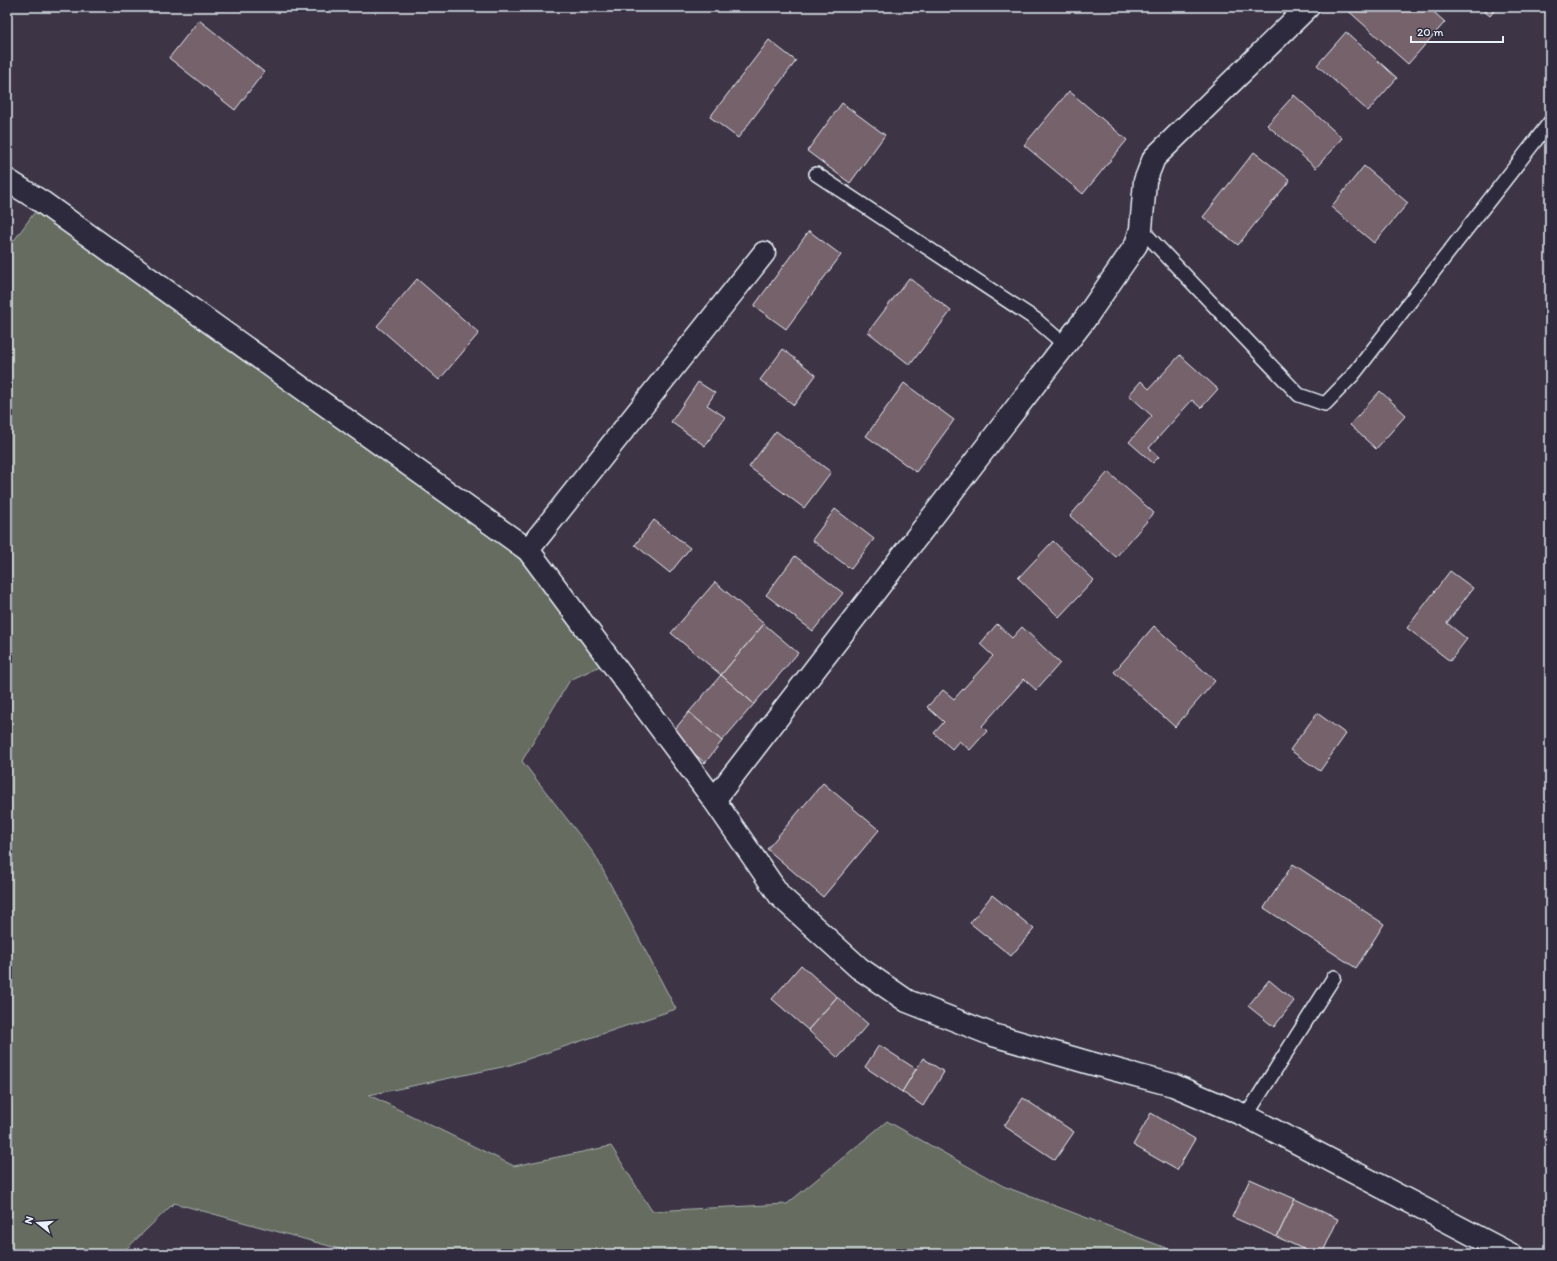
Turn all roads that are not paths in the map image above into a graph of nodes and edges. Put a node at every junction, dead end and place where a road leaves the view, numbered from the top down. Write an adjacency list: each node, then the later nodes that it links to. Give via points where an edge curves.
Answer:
1 (1308, 7): 5 (street, via 1154,158 1145,181)
2 (1550, 122): 5 (lane, via 1353,375 1325,404 1299,395)
3 (816, 174): 7 (lane, via 1035,319)
4 (7, 180): 8 (street, via 42,202)
5 (1141, 229): 7 (street, via 1136,245)
6 (764, 253): 8 (street)
7 (1065, 345): 9 (street)
8 (528, 550): 9 (street)
9 (714, 800): 11 (street, via 780,896 859,968 907,1001 993,1035 1173,1085)
10 (1334, 977): 11 (lane)
11 (1246, 1116): 12 (street)
12 (1510, 1254)

